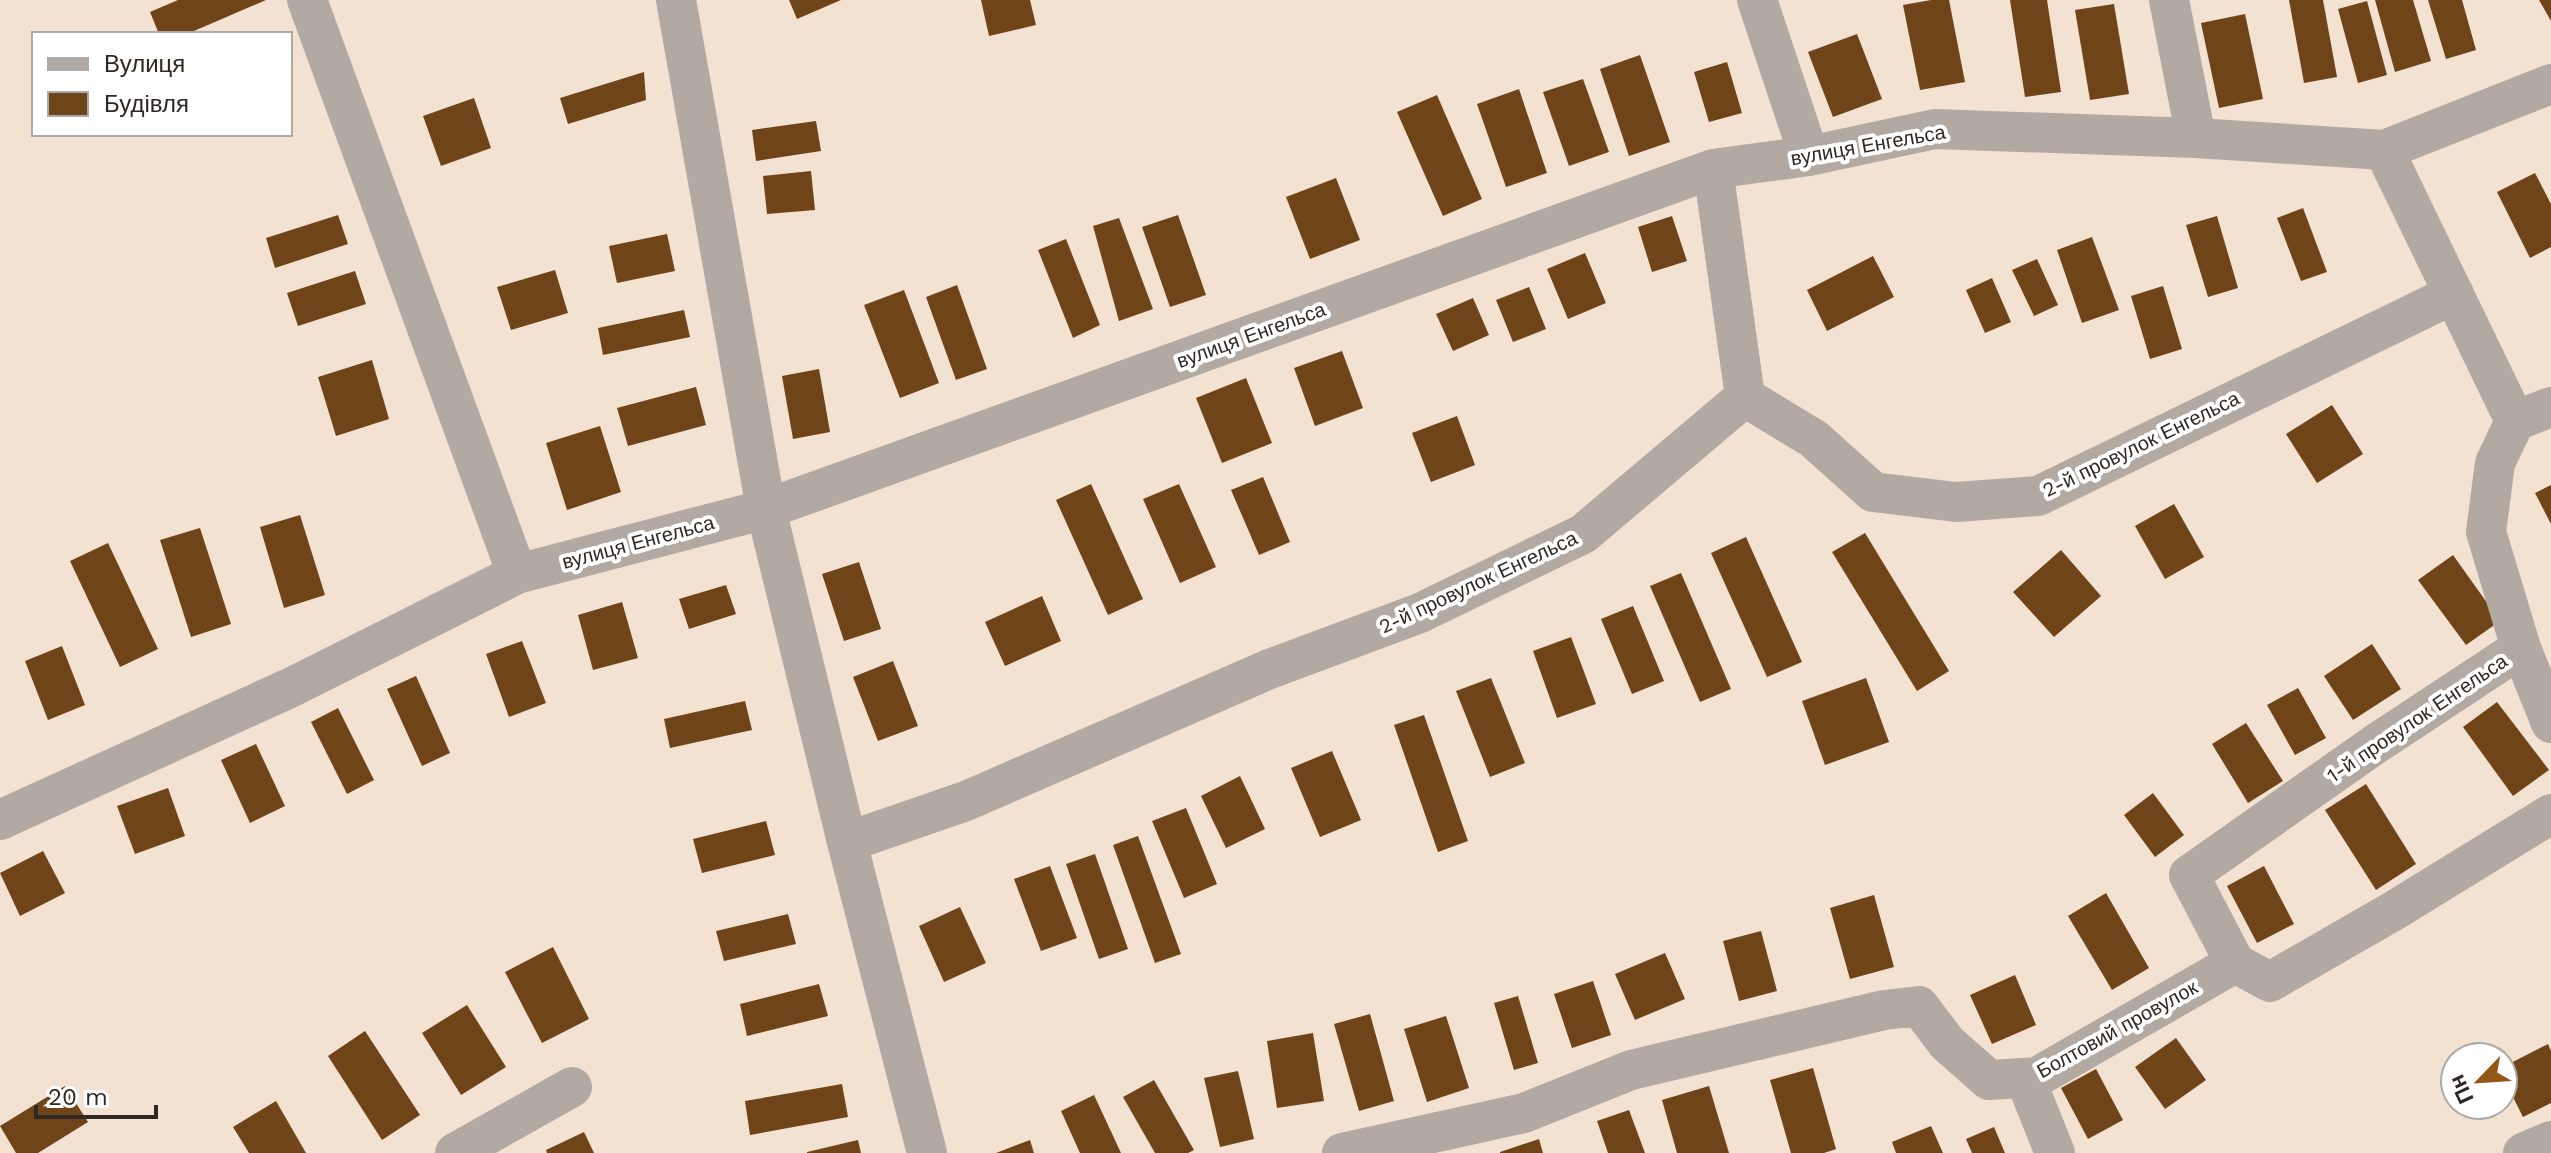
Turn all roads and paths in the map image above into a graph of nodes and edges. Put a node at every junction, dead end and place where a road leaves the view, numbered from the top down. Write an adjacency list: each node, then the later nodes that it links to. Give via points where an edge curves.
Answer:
1 (307, 0): 15 (street)
2 (1757, 0): 8 (street)
3 (2169, 0): 6 (street)
4 (682, 2): 14 (street)
5 (2551, 84): 7 (street, вулиця Енгельса)
6 (2196, 138): 7 (street, вулиця Енгельса); 8 (street, вулиця Енгельса, via 1935,129)
7 (2384, 150): 10 (street)
8 (1809, 156): 9 (street, вулиця Енгельса)
9 (1713, 169): 11 (street); 14 (street, вулиця Енгельса)
10 (2454, 294): 11 (street, 2-й провулок Енгельса, via 2038,496 1956,502 1873,492 1814,439); 13 (street)
11 (1745, 397): 20 (street, 2-й провулок Енгельса, via 1583,534 1420,613 1267,670 966,801)
12 (2551, 407): 13 (street)
13 (2515, 421): 16 (street, 1-й провулок Енгельса, via 2495,463 2486,532)
14 (766, 509): 15 (street, вулиця Енгельса); 20 (street)
15 (517, 574): 19 (street, вулиця Енгельса, via 292,687)
16 (2521, 648): 17 (street); 21 (street, 1-й провулок Енгельса, via 2189,875)
17 (2551, 723)
18 (2551, 814): 21 (street, via 2270,982)
19 (0, 820)
20 (847, 842): 26 (street)
21 (2235, 963): 22 (street, Болтовий провулок, via 2037,1077)
22 (2025, 1078): 27 (street, Болтовий провулок, via 1989,1080 1947,1043 1919,1006 1631,1070 1524,1113); 28 (street)
23 (572, 1087): 25 (street)
24 (2551, 1141): 29 (street)
25 (455, 1153)
26 (927, 1153)
27 (1342, 1153)
28 (2055, 1153)
29 (2523, 1153)

